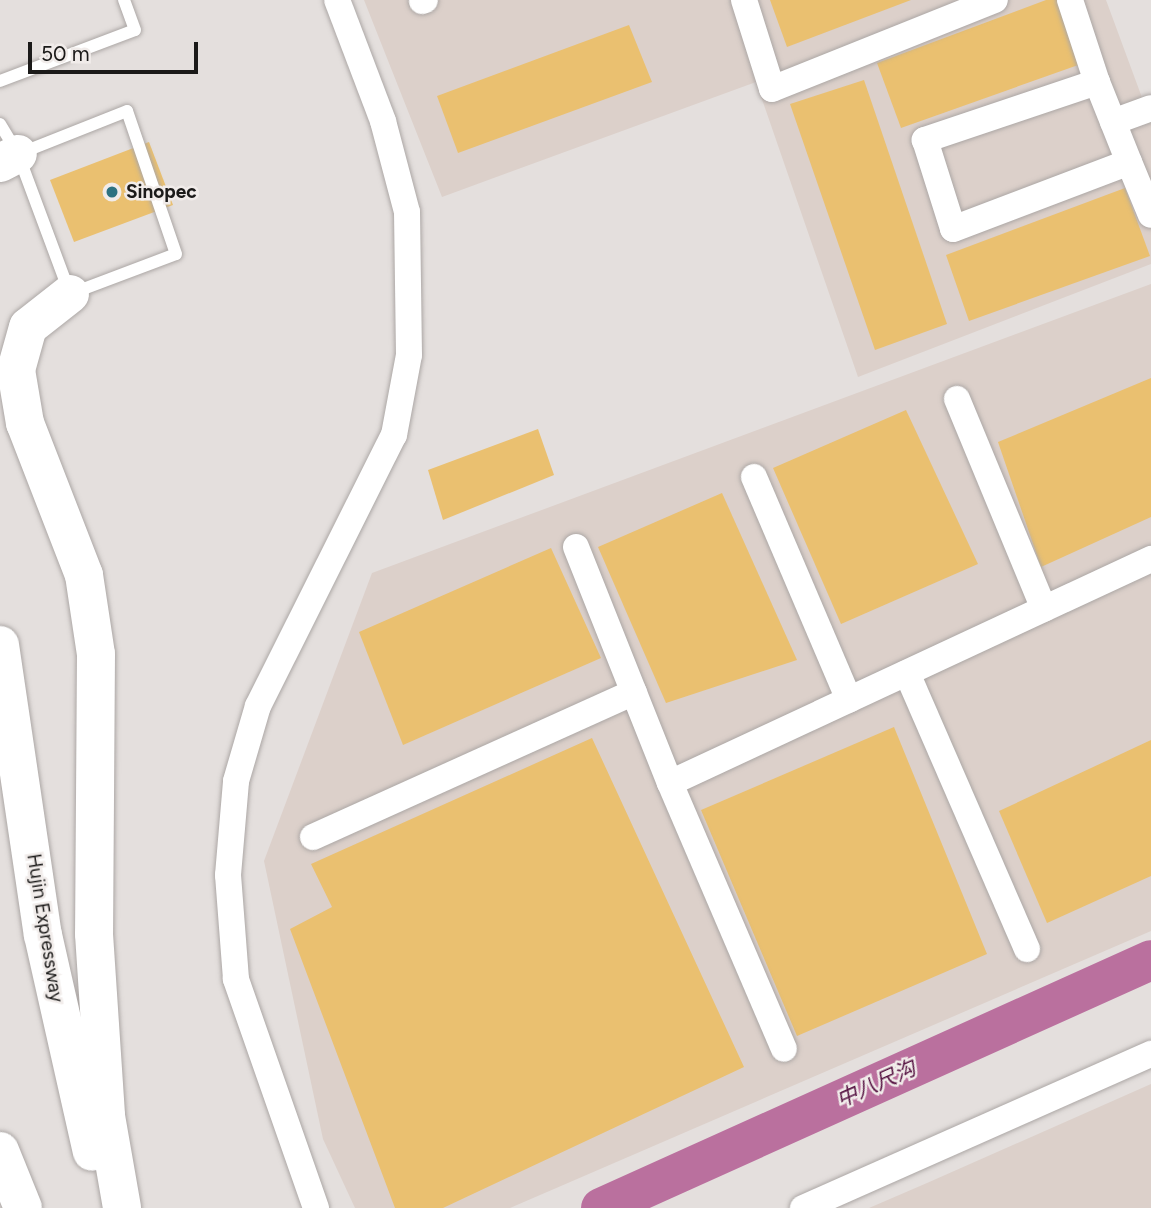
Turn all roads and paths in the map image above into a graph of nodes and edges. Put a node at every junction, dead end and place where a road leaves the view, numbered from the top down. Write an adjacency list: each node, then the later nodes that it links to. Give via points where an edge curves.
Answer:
1 (124, 0): 6 (lane, via 135,30)
2 (337, 0): 33 (street, via 383,121 407,212 409,355 394,435 258,706 236,781 228,875 236,979)
3 (744, 0): 4 (street, via 772,89)
4 (995, 0)
5 (1070, 0): 7 (street)
6 (0, 81)
7 (1097, 82): 9 (street); 11 (street, via 925,140 953,229)
8 (1151, 108): 9 (street)
9 (1113, 122): 11 (street)
10 (6, 147): 13 (lane); 13 (lane, via 127,111 176,254)
11 (1129, 162): 12 (street)
12 (1151, 215)
13 (69, 294): 28 (highway, via 28,327 16,370 25,423 84,575 96,654)
14 (957, 400): 18 (street)
15 (754, 477): 22 (street)
16 (576, 547): 21 (street)
17 (1151, 559): 18 (street)
18 (1044, 609): 20 (street)
19 (0, 645): 28 (highway, Hujin Expressway, via 43,935)
20 (907, 673): 22 (street); 25 (street)
21 (634, 692): 23 (street); 24 (street)
22 (849, 700): 23 (street)
23 (670, 783): 26 (street)
24 (313, 837)
25 (1027, 949)
26 (784, 1049)
27 (1151, 1054): 34 (street)
28 (93, 1116): 31 (highway, Hujin Expressway); 32 (highway)
29 (0, 1151): 30 (highway)
30 (23, 1208)
31 (109, 1208)
32 (122, 1208)
33 (316, 1208)
34 (803, 1208)

